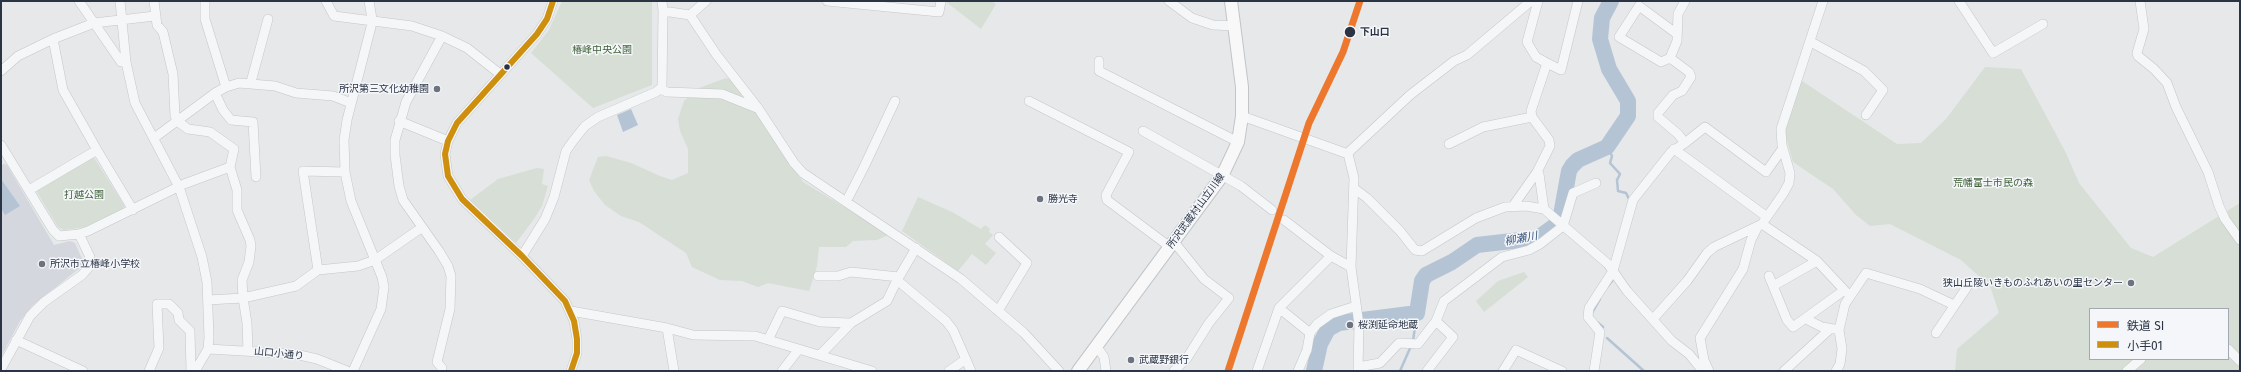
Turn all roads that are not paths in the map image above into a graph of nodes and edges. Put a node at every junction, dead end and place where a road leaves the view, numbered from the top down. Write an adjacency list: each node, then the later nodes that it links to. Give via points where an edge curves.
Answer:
1 (79, 1): 27 (street)
2 (120, 1): 26 (street)
3 (154, 1): 23 (street)
4 (206, 1): 41 (street, via 204,19)
5 (326, 1): 25 (street, via 334,16)
6 (369, 1): 25 (street)
7 (553, 1): 39 (street, via 547,19 537,34)
8 (662, 1): 21 (street)
9 (706, 1): 22 (street)
10 (827, 1): 11 (street, via 938,12)
11 (941, 1)
12 (1169, 1): 29 (street, via 1192,18 1213,25)
13 (1231, 1): 29 (main road, 所沢武蔵村山立川線)
14 (1531, 1): 63 (street, via 1467,55 1454,61 1410,95)
15 (1538, 1): 37 (street, via 1526,42 1536,57)
16 (1578, 1): 37 (street, via 1561,70)
17 (1685, 1): 30 (street, via 1678,14)
18 (1823, 1): 33 (street)
19 (1959, 1): 28 (street, via 1993,53)
20 (2140, 1): 85 (street, via 2144,29 2138,56 2167,84 2208,172 2222,212)
21 (664, 11): 22 (street); 42 (street)
22 (690, 15): 47 (street, via 716,54)
23 (155, 16): 26 (street); 51 (street, via 157,25 164,32 173,74)
24 (268, 19): 40 (street)
25 (372, 19): 31 (street, via 412,26); 46 (street)
26 (122, 20): 27 (street); 35 (street)
27 (94, 23): 32 (street); 35 (street, via 121,62)
28 (2043, 24)
29 (1235, 26): 49 (main road, 所沢武蔵村山立川線, via 1242,87)
30 (1677, 34): 34 (street); 34 (street, via 1639,6 1619,37 1661,62)
31 (442, 36): 39 (street, via 467,48); 52 (street, via 406,102)
32 (53, 39): 38 (street, via 18,56); 62 (street, via 63,90)
33 (1811, 42): 48 (street, via 1864,70 1883,90); 60 (street, via 1781,129)
34 (1670, 58): 57 (street, via 1689,72 1691,77 1682,91 1673,95 1658,113 1658,117)
35 (126, 62): 54 (street, via 135,103)
36 (1099, 62): 56 (street, via 1098,71)
37 (1546, 63): 50 (street, via 1531,111)
38 (1, 71)
39 (500, 74): 55 (street, via 464,113)
40 (251, 82): 41 (street); 46 (street, via 296,93 332,96)
41 (226, 87): 43 (street)
42 (660, 89): 47 (street, via 667,92 722,94); 88 (street, via 598,117 572,140 566,151 554,197 545,219)
43 (215, 93): 51 (street); 69 (street, via 231,120 253,122)
44 (895, 101): 74 (street)
45 (1029, 101): 86 (street, via 1129,152 1106,195 1106,200)
46 (352, 103): 66 (street, via 344,140)
47 (758, 108): 74 (street, via 794,163 816,183)
48 (1866, 115)
49 (1242, 116): 56 (main road, 所沢武蔵村山立川線); 63 (street)
50 (1532, 117): 59 (street, via 1483,127); 67 (street, via 1549,140 1550,146)
51 (177, 121): 54 (street); 65 (street, via 188,128 210,132 234,149)
52 (399, 121): 55 (street); 82 (street, via 395,140 399,186 404,200)
53 (1143, 132): 68 (street)
54 (154, 138): 71 (street)
55 (448, 141): 88 (street, via 446,166 453,188 470,209)
56 (1238, 142): 68 (main road, 所沢武蔵村山立川線)
57 (1685, 143): 60 (street, via 1705,127 1766,172); 61 (street)
58 (1, 144): 64 (street)
59 (1449, 144)
60 (1783, 148): 80 (street, via 1790,173 1789,183 1776,206)
61 (1674, 149): 80 (street); 94 (street, via 1633,200)
62 (97, 150): 73 (street); 76 (street)
63 (1348, 154): 72 (street)
64 (5, 160): 73 (street)
65 (230, 167): 71 (street); 101 (street, via 237,190 237,210 250,240 249,262 242,280)
66 (345, 172): 90 (street, via 351,201); 93 (street, via 303,170)
67 (1537, 172): 75 (street); 78 (street)
68 (1222, 176): 77 (street, via 1241,186); 86 (main road, 所沢武蔵村山立川線)
69 (256, 177)
70 (1596, 183): 81 (street, via 1573,193)
71 (179, 187): 76 (street); 102 (street, via 202,257)
72 (1355, 189): 75 (street, via 1367,198 1415,250 1422,251 1476,218); 92 (street)
73 (29, 190): 83 (street, via 52,230 59,236)
74 (846, 202): 87 (street)
75 (1513, 206): 78 (street, via 1536,207)
76 (133, 210): 83 (street)
77 (1272, 210)
78 (1548, 212): 81 (street)
79 (1284, 220): 89 (street)
80 (1762, 222): 91 (street); 108 (street, via 1707,253 1687,281); 154 (street, via 1751,240 1743,269 1700,338)
81 (1561, 224): 94 (street); 110 (street, via 1540,244 1529,250 1502,257 1444,301)
82 (421, 228): 90 (street); 127 (street, via 442,256 451,276 450,309 437,362)
83 (79, 234): 116 (street, via 90,257 89,267 37,309)
84 (999, 237): 107 (street, via 1027,263)
85 (2240, 240)
86 (1172, 245): 118 (main road, 所沢武蔵村山立川線); 146 (street, via 1204,279 1229,298 1209,323 1187,358)
87 (916, 248): 97 (street); 107 (street, via 961,279)
88 (522, 256): 106 (street, via 559,293)
89 (1331, 256): 92 (street); 104 (street)
90 (375, 260): 93 (street, via 358,266); 136 (street, via 382,277 381,309)
91 (1817, 261): 98 (street); 100 (street)
92 (1351, 267): 105 (street)
93 (318, 270): 101 (street, via 296,286)
94 (1613, 271): 108 (street, via 1627,291); 152 (street, via 1589,308 1588,317 1600,332)
95 (818, 276): 97 (street, via 838,276 851,272)
96 (1769, 276): 98 (street)
97 (898, 279): 111 (street, via 887,301); 124 (street, via 946,321 957,337)
98 (1773, 286): 109 (street, via 1793,327)
99 (1967, 287): 103 (street)
100 (1847, 292): 103 (street, via 1866,273 1920,289); 109 (street); 113 (street)
101 (242, 298): 102 (street); 121 (street, via 247,323)
102 (208, 300): 119 (street)
103 (1954, 305): 115 (street)
104 (1279, 308): 114 (street); 147 (street)
105 (1357, 310): 114 (street, via 1331,314); 129 (street)
106 (571, 311): 112 (street); 137 (street, via 578,339 577,353)
107 (998, 311): 143 (street, via 1024,333)
108 (1653, 319): 153 (street)
109 (1806, 319): 113 (street)
110 (1436, 321): 129 (street, via 1412,344 1399,343 1380,363); 149 (street, via 1452,337)
111 (852, 323): 117 (street, via 820,322 782,311); 123 (street)
112 (667, 328): 117 (street, via 693,335 755,336); 138 (street)
113 (1835, 329): 130 (street); 155 (street, via 1842,349 1840,364)
114 (1310, 333): 148 (street, via 1307,350)
115 (1936, 333)
116 (16, 340): 128 (street); 132 (street)
117 (768, 340): 120 (street)
118 (1097, 347): 144 (main road, 所沢武蔵村山立川線); 145 (street, via 1104,357)
119 (208, 348): 121 (street, 山口小通り); 135 (street)
120 (799, 349): 123 (street); 139 (street)
121 (248, 350): 131 (street, 山口小通り, via 295,354 318,359)
122 (2229, 350): 126 (street)
123 (820, 355): 140 (street)
124 (966, 359): 141 (street); 142 (street)
125 (2140, 360): 156 (street)
126 (2240, 361)
127 (442, 368)
128 (1, 369)
129 (1358, 369)
130 (1791, 369)
131 (343, 370)
132 (83, 371)
133 (149, 371): 134 (street, via 159,348 157,304 169,304 190,331)
134 (191, 371)
135 (195, 371)
136 (353, 371)
137 (571, 371)
138 (674, 371)
139 (782, 371)
140 (872, 371)
141 (949, 371)
142 (971, 371)
143 (1059, 371)
144 (1078, 371)
145 (1106, 371)
146 (1174, 371)
147 (1257, 371)
148 (1298, 371)
149 (1428, 371)
150 (1503, 371): 151 (street, via 1516,350)
151 (1562, 371)
152 (1594, 371)
153 (1703, 371)
154 (1709, 371)
155 (1836, 371)
156 (2126, 371)

